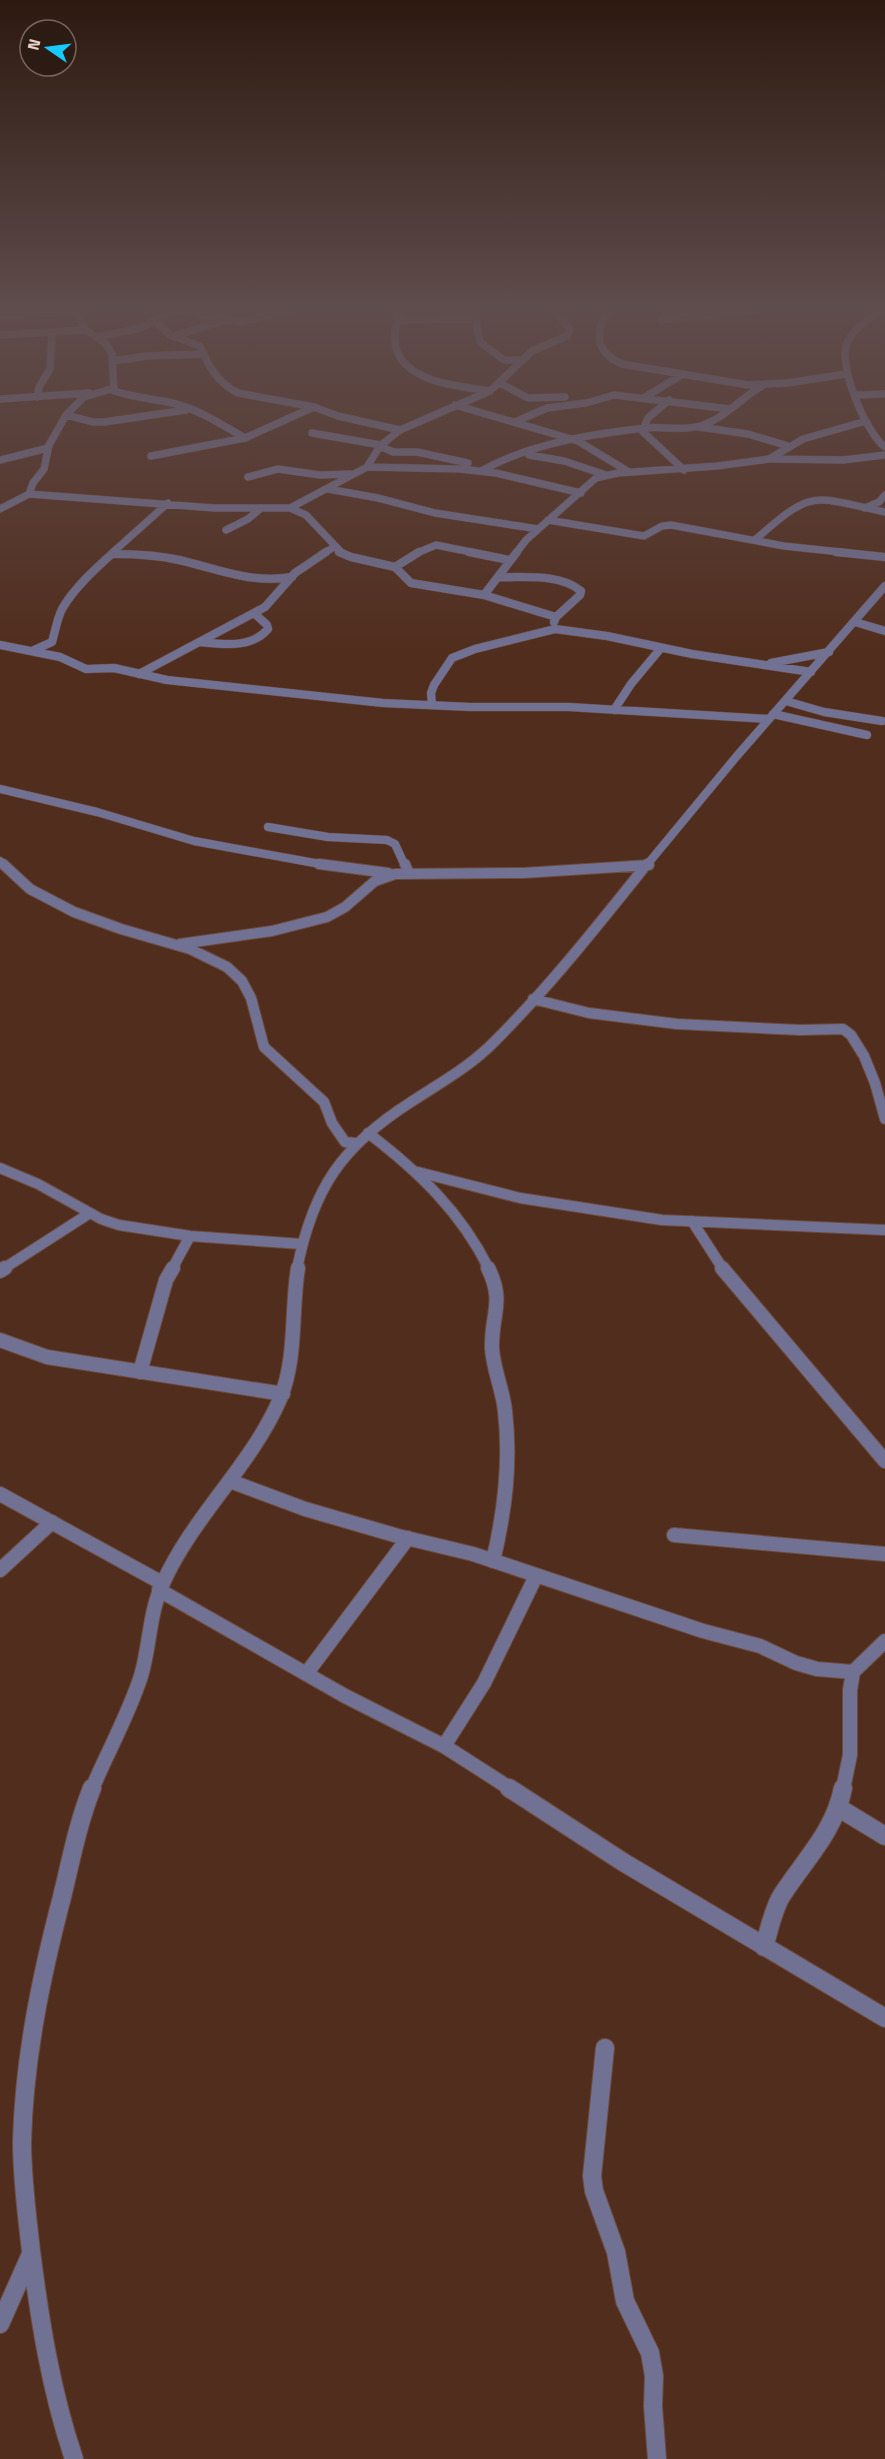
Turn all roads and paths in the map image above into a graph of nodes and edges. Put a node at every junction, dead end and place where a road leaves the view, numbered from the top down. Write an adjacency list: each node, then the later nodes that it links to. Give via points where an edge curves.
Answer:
1 (61, 425): 22 (street)
2 (222, 425): 17 (street)
3 (274, 425): 17 (street)
4 (377, 425): 13 (street)
5 (412, 425): 13 (street)
6 (523, 425): 18 (street)
7 (644, 425): 12 (street)
8 (701, 425): 11 (street)
9 (854, 425): 20 (street)
10 (867, 425): 14 (street)
11 (697, 427): 12 (street); 20 (street, via 748,434)
12 (642, 429): 18 (street); 30 (street)
13 (400, 430): 19 (street)
14 (869, 431): 16 (street); 21 (street)
15 (312, 433): 19 (street)
16 (885, 433)
17 (245, 438): 25 (street)
18 (578, 441): 23 (street); 32 (street)
19 (380, 445): 28 (street, via 393,452 417,452); 29 (street)
20 (788, 446): 26 (street)
21 (885, 447)
22 (48, 448): 27 (street); 38 (street, via 44,469)
23 (521, 453): 31 (street, via 493,462); 34 (street, via 564,461)
24 (885, 455): 26 (street, via 843,460)
25 (151, 456)
26 (769, 459): 30 (street)
27 (0, 460)
28 (468, 463)
29 (367, 467): 31 (street); 33 (street)
30 (684, 470): 32 (street)
31 (481, 471): 37 (street)
32 (630, 473): 34 (street)
33 (352, 474): 35 (street, via 320,475 278,469); 36 (street)
34 (606, 475): 37 (street)
35 (248, 477)
36 (327, 489): 42 (street); 47 (street, via 446,515)
37 (581, 493): 46 (street)
38 (29, 494): 40 (street); 44 (street)
39 (885, 495): 43 (street)
40 (168, 503): 41 (street); 51 (street)
41 (261, 508): 42 (street); 48 (street)
42 (290, 508): 50 (street, via 306,515)
43 (865, 508): 45 (street); 49 (street, via 810,499)
44 (0, 509)
45 (885, 512)
46 (548, 520): 47 (street); 49 (street, via 640,536 666,525)
47 (538, 529): 53 (street)
48 (226, 530)
49 (756, 540): 52 (street)
50 (334, 547): 54 (street, via 351,557); 55 (street)
51 (114, 554): 55 (street, via 165,557 252,579); 64 (street, via 97,567 61,611)
52 (885, 558)
53 (509, 560): 54 (street, via 436,545); 56 (street)
54 (395, 567): 58 (street, via 411,584)
55 (291, 577): 59 (street, via 275,599)
56 (498, 577): 58 (street); 60 (street, via 555,580 579,587 580,595)
57 (885, 586): 61 (street)
58 (484, 595): 60 (street)
59 (254, 613): 65 (street); 65 (street, via 268,629 256,639 244,643)
60 (556, 617): 62 (street)
61 (855, 622): 63 (street); 69 (street)
62 (555, 629): 67 (street); 75 (street, via 452,658 430,693)
63 (885, 631)
64 (52, 642): 68 (street); 70 (street)
65 (198, 642): 73 (street)
66 (0, 645): 68 (street)
67 (661, 648): 71 (street); 76 (street)
68 (33, 650): 70 (street)
69 (829, 652): 71 (street); 72 (street)
70 (60, 657): 73 (street, via 82,668 114,668)
71 (759, 665): 72 (street)
72 (811, 672): 74 (street)
73 (139, 674): 75 (street, via 266,691)
74 (786, 701): 77 (street); 78 (street, via 824,712)
75 (432, 705): 76 (street)
76 (614, 710): 77 (street)
77 (771, 716): 79 (street); 83 (street)
78 (882, 721)
79 (867, 735)
80 (0, 789): 84 (street, via 97,812 194,842)
81 (268, 827): 85 (street, via 328,837 387,840 395,844)
82 (0, 861): 86 (street, via 8,873 54,903)
83 (649, 865): 85 (street); 87 (street)
84 (395, 874): 85 (street); 86 (street, via 368,883 346,907 328,916 237,937)
85 (409, 874)
86 (180, 945): 90 (street, via 232,970 241,979 258,1017 264,1047 324,1102 345,1142)
87 (533, 999): 88 (street, via 589,1013 677,1024 843,1029 859,1045); 89 (street, via 489,1048)
88 (885, 1119)
89 (368, 1133): 90 (street); 92 (street)
90 (355, 1143): 97 (street, via 336,1167)
91 (0, 1168): 93 (street)
92 (416, 1171): 94 (street, via 538,1202); 109 (street, via 443,1200 483,1255 498,1292 492,1349 505,1410 508,1473)
93 (90, 1213): 96 (street, via 119,1225); 98 (street)
94 (692, 1221): 95 (street); 102 (street, via 730,1277)
95 (885, 1230)
96 (190, 1236): 97 (street); 100 (street, via 165,1280)
97 (301, 1244): 101 (street, via 290,1361)
98 (0, 1271)
99 (0, 1340): 100 (street, via 47,1357)
100 (140, 1372): 101 (street)
101 (283, 1394): 103 (street)
102 (885, 1461)
103 (230, 1481): 107 (street, via 305,1509); 112 (street, via 176,1554)
104 (0, 1494): 105 (street)
105 (52, 1522): 110 (street); 112 (street)
106 (674, 1535): 108 (street)
107 (408, 1538): 109 (street); 115 (street)
108 (885, 1554)
109 (493, 1561): 111 (street)
110 (0, 1570)
111 (536, 1576): 114 (street, via 760,1646 796,1663); 116 (street, via 484,1683)
112 (160, 1586): 115 (street); 122 (street, via 142,1673 85,1807 54,1923 40,1995 23,2128 23,2186)
113 (885, 1641): 114 (street)
114 (853, 1672): 117 (street, via 850,1755)
115 (306, 1674): 116 (street)
116 (444, 1746): 119 (street, via 623,1862)
117 (839, 1808): 118 (street); 119 (street, via 828,1831 780,1897)
118 (885, 1836)
119 (764, 1947): 120 (street)
120 (885, 2018)
121 (605, 2048): 125 (street, via 592,2176 625,2301 650,2353)
122 (31, 2253): 123 (street); 124 (street, via 50,2381)
123 (1, 2318)
124 (74, 2459)
125 (657, 2459)

